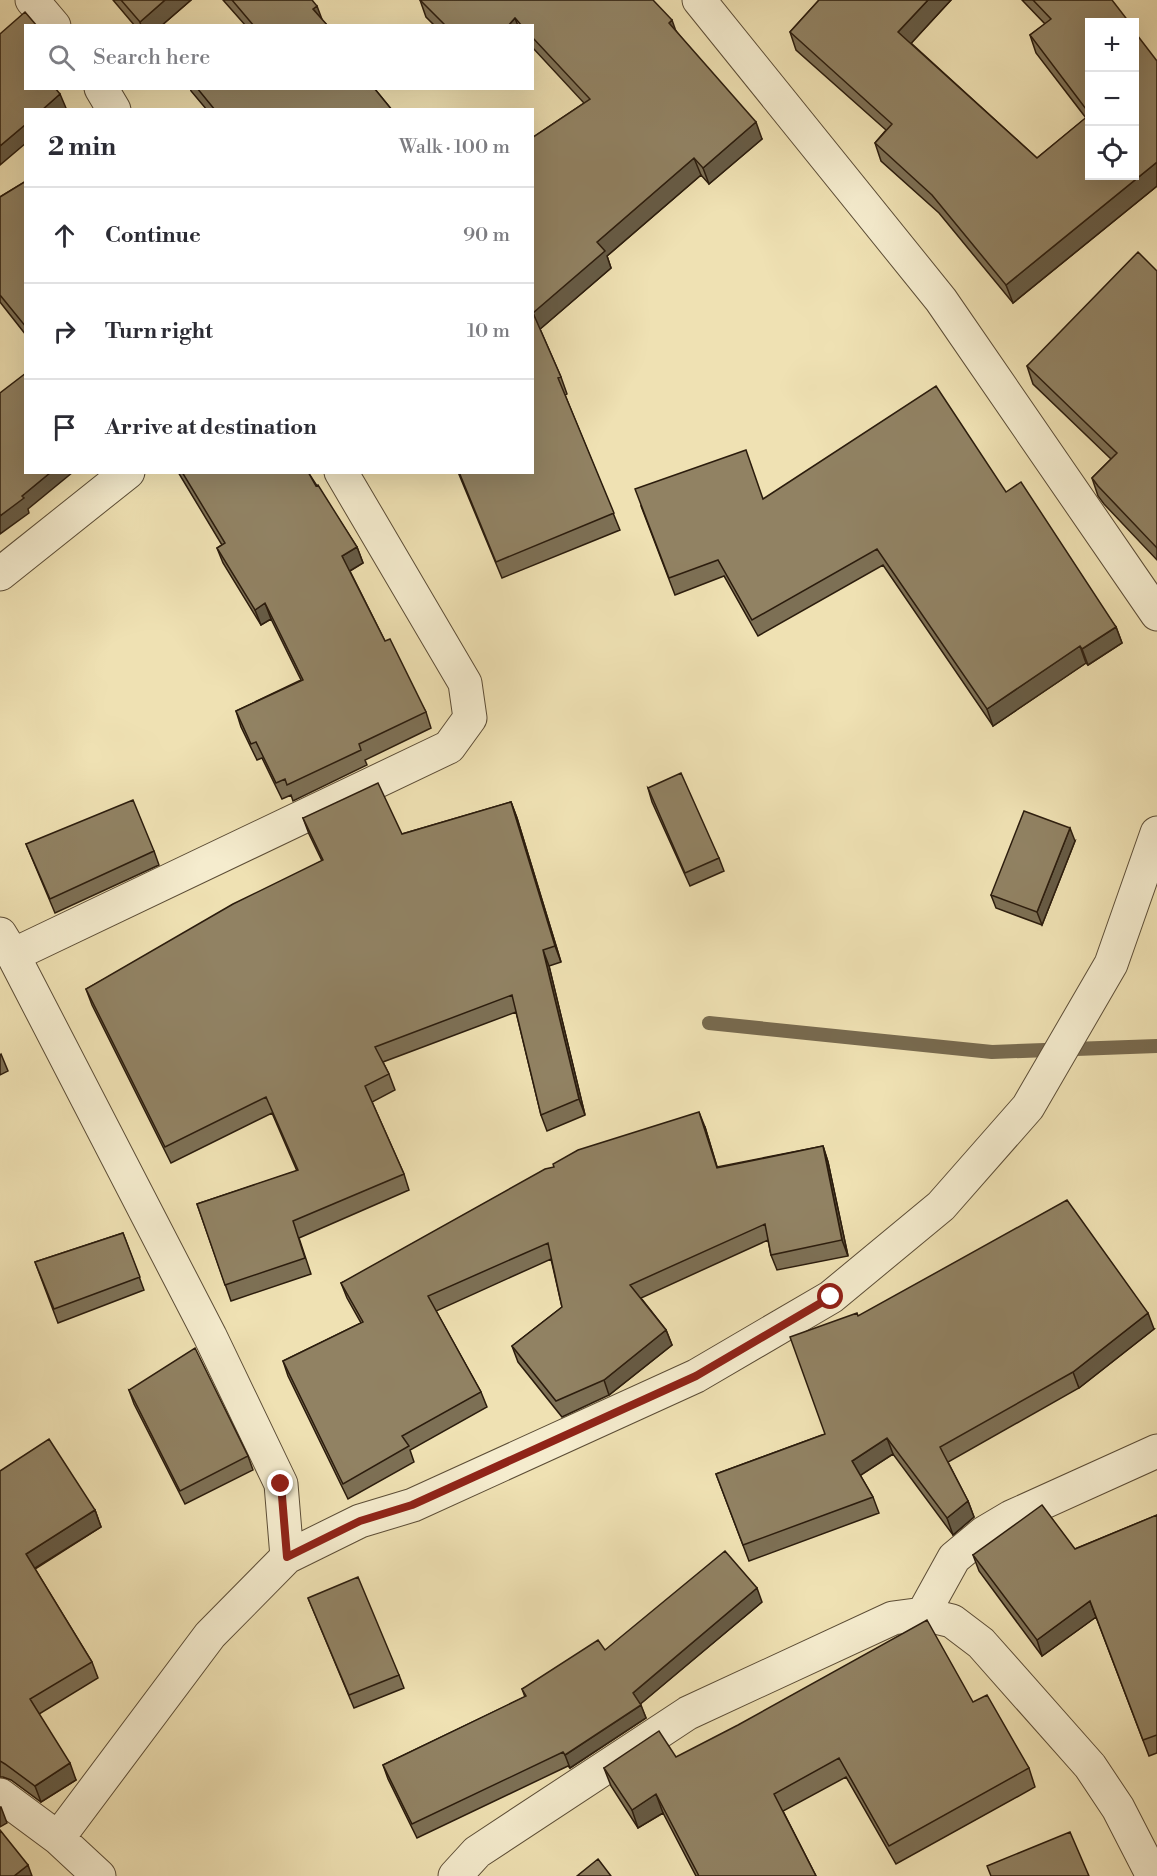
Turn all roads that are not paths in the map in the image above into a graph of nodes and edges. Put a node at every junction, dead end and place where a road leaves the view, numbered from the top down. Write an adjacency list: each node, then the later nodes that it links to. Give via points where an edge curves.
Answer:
1 (32, 0): 3 (street)
2 (699, 0): 9 (street, via 941,300)
3 (52, 24)
4 (102, 90): 5 (street)
5 (113, 108)
6 (125, 474): 8 (street)
7 (341, 474): 11 (street, via 465,683 470,718 449,747)
8 (0, 574)
9 (1157, 614)
10 (1157, 833): 13 (street, via 1110,964 1028,1107 941,1206 831,1297 696,1376 412,1505 360,1521)
11 (7, 944): 13 (street, via 210,1336 281,1484)
12 (1157, 1451): 14 (street, via 984,1533 954,1558)
13 (287, 1557): 16 (street, via 210,1635)
14 (923, 1614): 18 (street, via 893,1618 688,1713 477,1852); 19 (street, via 952,1621 981,1643 1090,1766 1118,1808)
15 (0, 1795): 16 (street)
16 (58, 1838): 17 (street)
17 (99, 1876)
18 (455, 1876)
19 (1153, 1876)

